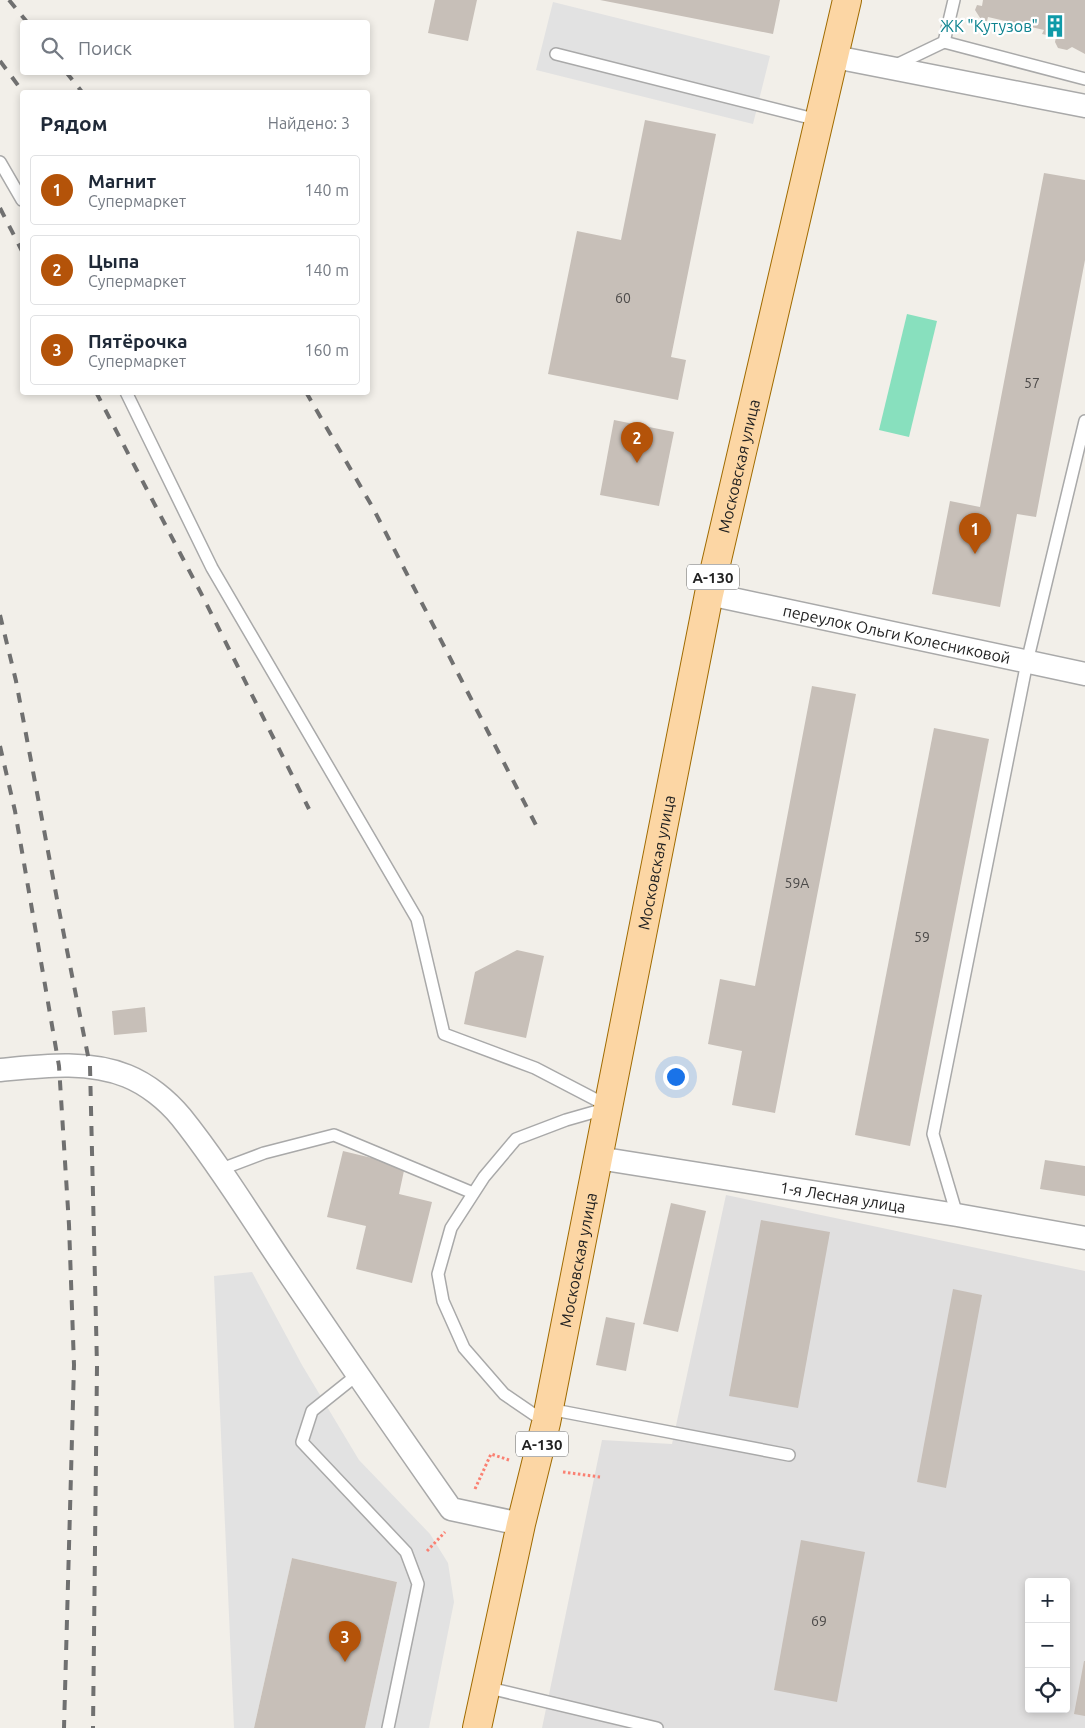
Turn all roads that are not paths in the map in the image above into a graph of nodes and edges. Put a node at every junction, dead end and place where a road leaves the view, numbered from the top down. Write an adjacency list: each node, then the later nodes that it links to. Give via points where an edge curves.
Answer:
1 (847, 0): 5 (main road, Московская улица / А-130)
2 (954, 0): 3 (lane)
3 (944, 42): 6 (lane); 7 (lane)
4 (556, 54): 9 (lane)
5 (834, 58): 6 (street); 9 (main road, Московская улица / А-130)
6 (890, 68): 8 (street)
7 (1085, 79)
8 (1085, 106)
9 (818, 120): 14 (main road, Московская улица / А-130)
10 (0, 162): 11 (lane)
11 (20, 197)
12 (127, 395): 18 (lane, via 212,568 417,919 444,1034 535,1068)
13 (1085, 421): 15 (lane)
14 (709, 594): 15 (street, переулок Ольги Колесниковой); 18 (main road, Московская улица / А-130)
15 (1027, 662): 16 (street, переулок Ольги Колесниковой); 22 (lane, via 933,1134)
16 (1085, 674)
17 (0, 1070): 20 (street, via 90,1066 127,1076 158,1094 180,1116)
18 (609, 1107): 19 (main road, Московская улица / А-130); 21 (lane, via 516,1139)
19 (598, 1158): 22 (street, 1-я Лесная улица); 25 (main road, Московская улица / А-130)
20 (219, 1170): 21 (lane, via 334,1134); 24 (street)
21 (473, 1193): 25 (lane, via 450,1228 438,1274 443,1301 464,1348 504,1394)
22 (957, 1214): 23 (street, 1-я Лесная улица)
23 (1085, 1238)
24 (357, 1375): 27 (street, via 451,1510); 29 (lane, via 312,1411 302,1442 406,1552 418,1584)
25 (548, 1416): 26 (lane); 27 (main road, Московская улица / А-130)
26 (789, 1455)
27 (521, 1524): 28 (main road, Московская улица / А-130)
28 (485, 1687): 30 (main road, Московская улица / А-130); 31 (lane)
29 (388, 1728)
30 (477, 1728)
31 (657, 1728)

